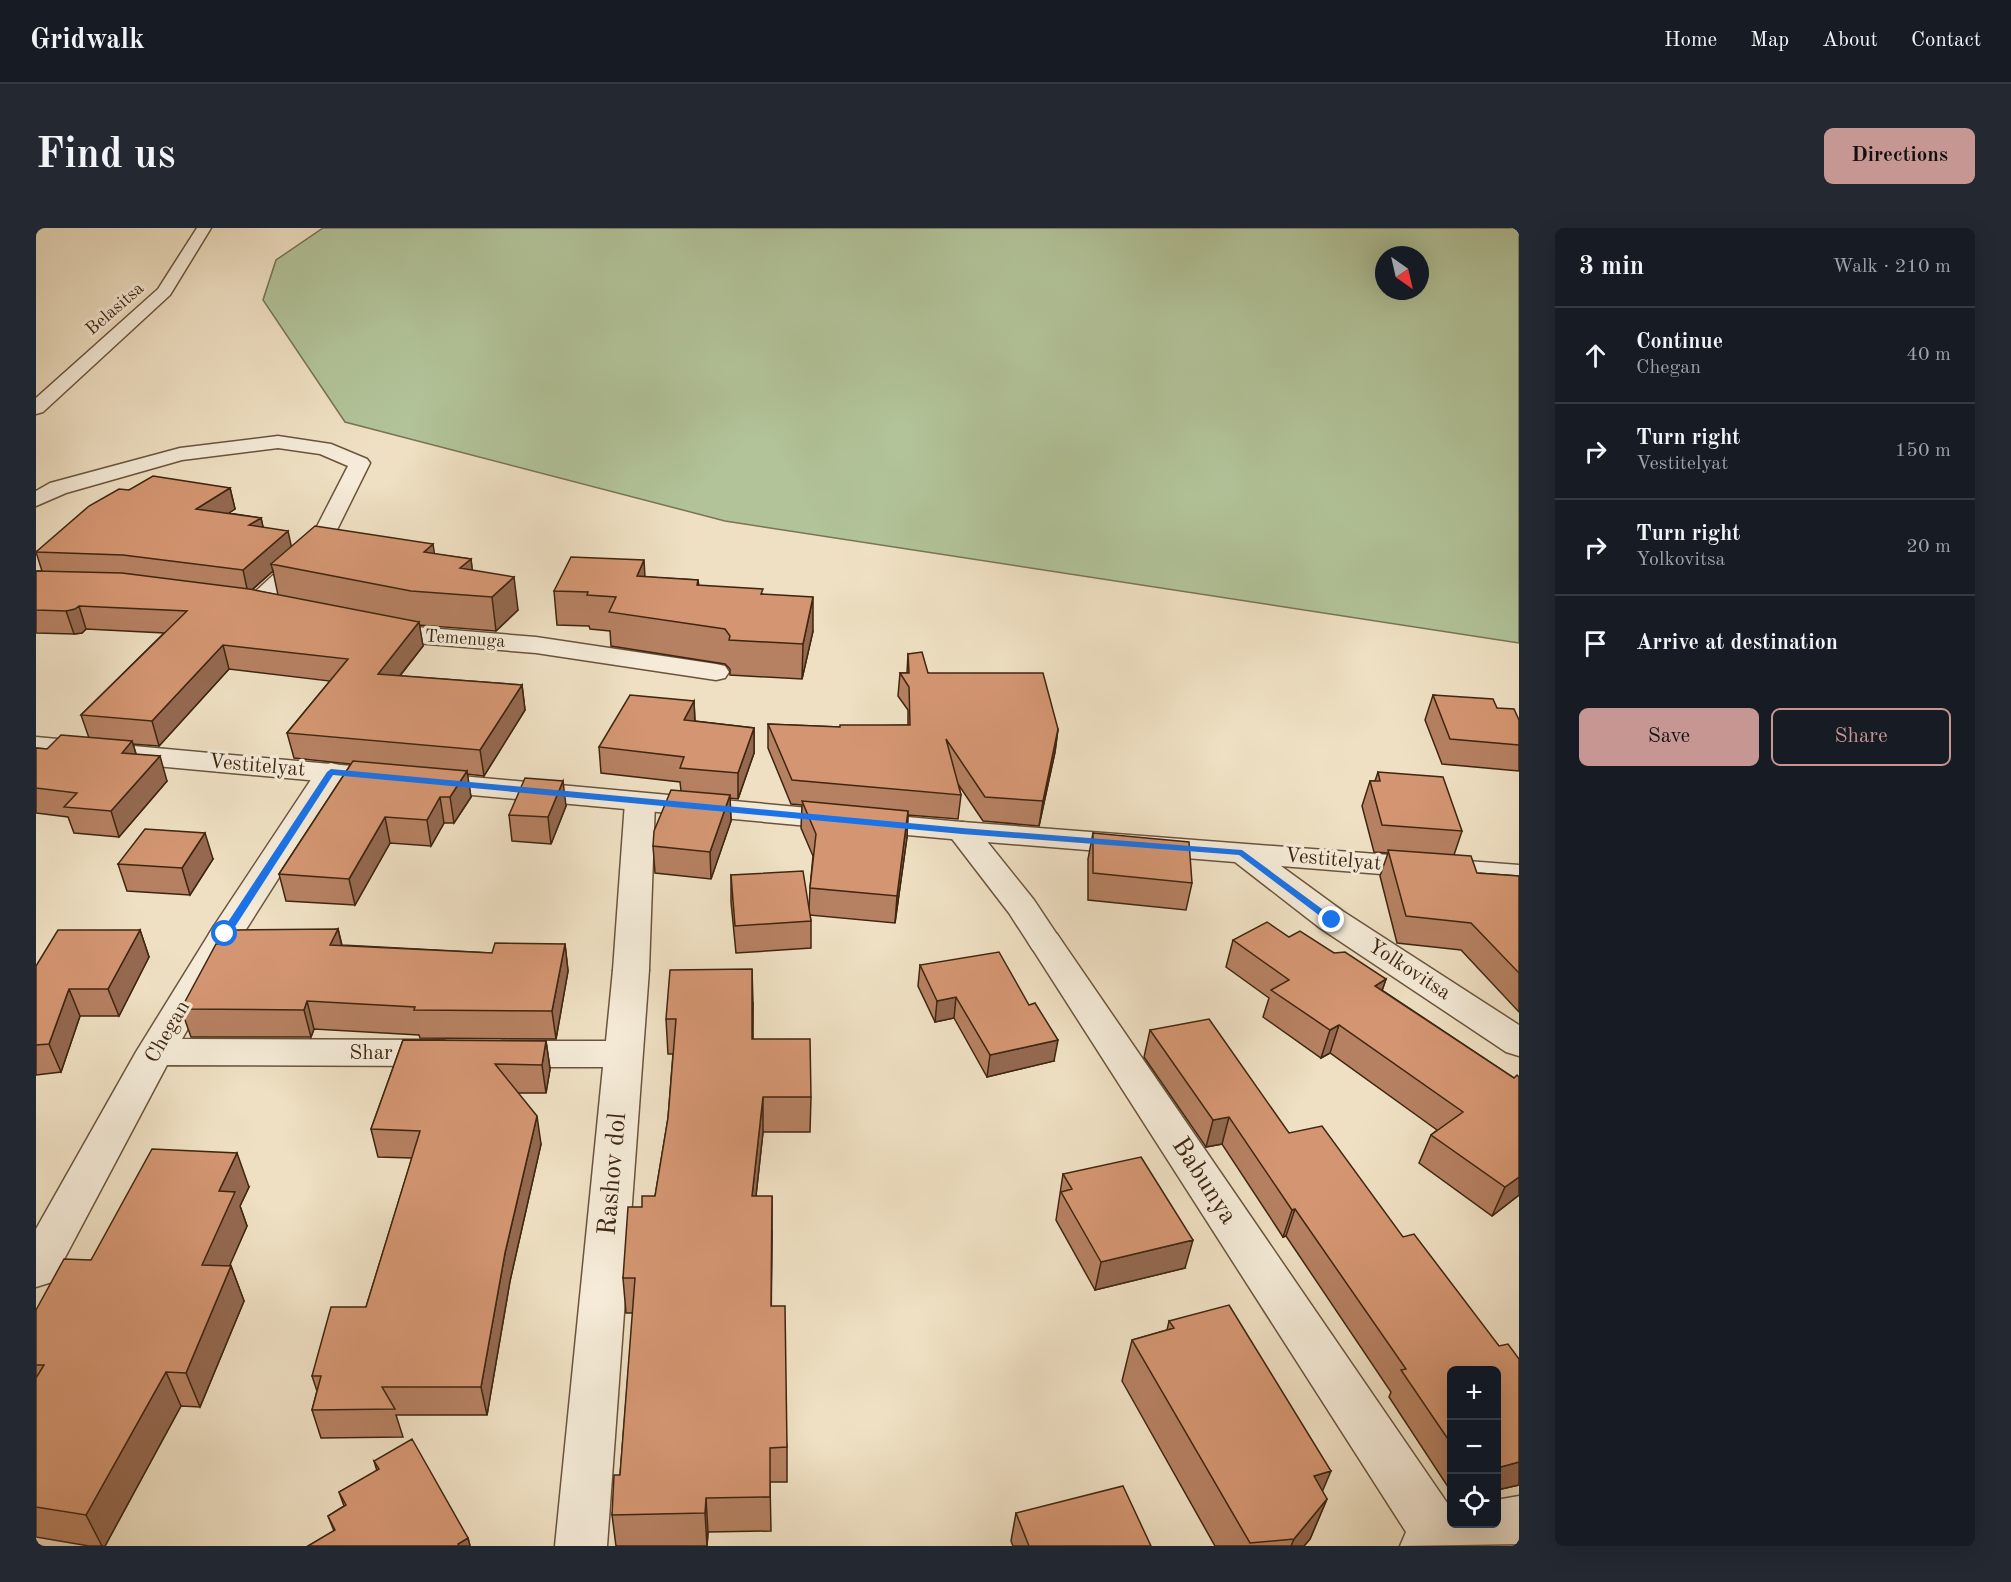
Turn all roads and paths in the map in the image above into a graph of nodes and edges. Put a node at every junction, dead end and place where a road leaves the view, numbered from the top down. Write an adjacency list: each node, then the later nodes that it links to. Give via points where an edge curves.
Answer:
1 (204, 228): 2 (street, Belasitsa, via 164,292)
2 (36, 408)
3 (36, 499): 4 (street, via 58,488 180,454 278,442 324,448 360,464 320,545 244,601)
4 (290, 610)
5 (347, 621): 6 (street, Temenuga, via 416,635 536,645)
6 (716, 672)
7 (36, 746): 8 (street, Vestitelyat)
8 (331, 772): 9 (street, Vestitelyat); 14 (street, Chegan, via 225,934)
9 (640, 802): 10 (street, Vestitelyat); 15 (street, Rashov dol)
10 (962, 831): 11 (street, Vestitelyat); 18 (street, Babunya, via 1022,907)
11 (1242, 852): 12 (street, Vestitelyat); 13 (street, Yolkovitsa, via 1332,920)
12 (1519, 874)
13 (1519, 1043)
14 (155, 1052): 15 (street, Shar); 16 (street, Chegan)
15 (624, 1054): 19 (street, Rashov dol)
16 (36, 1269)
17 (1519, 1520): 18 (street)
18 (1433, 1541)
19 (581, 1546)

